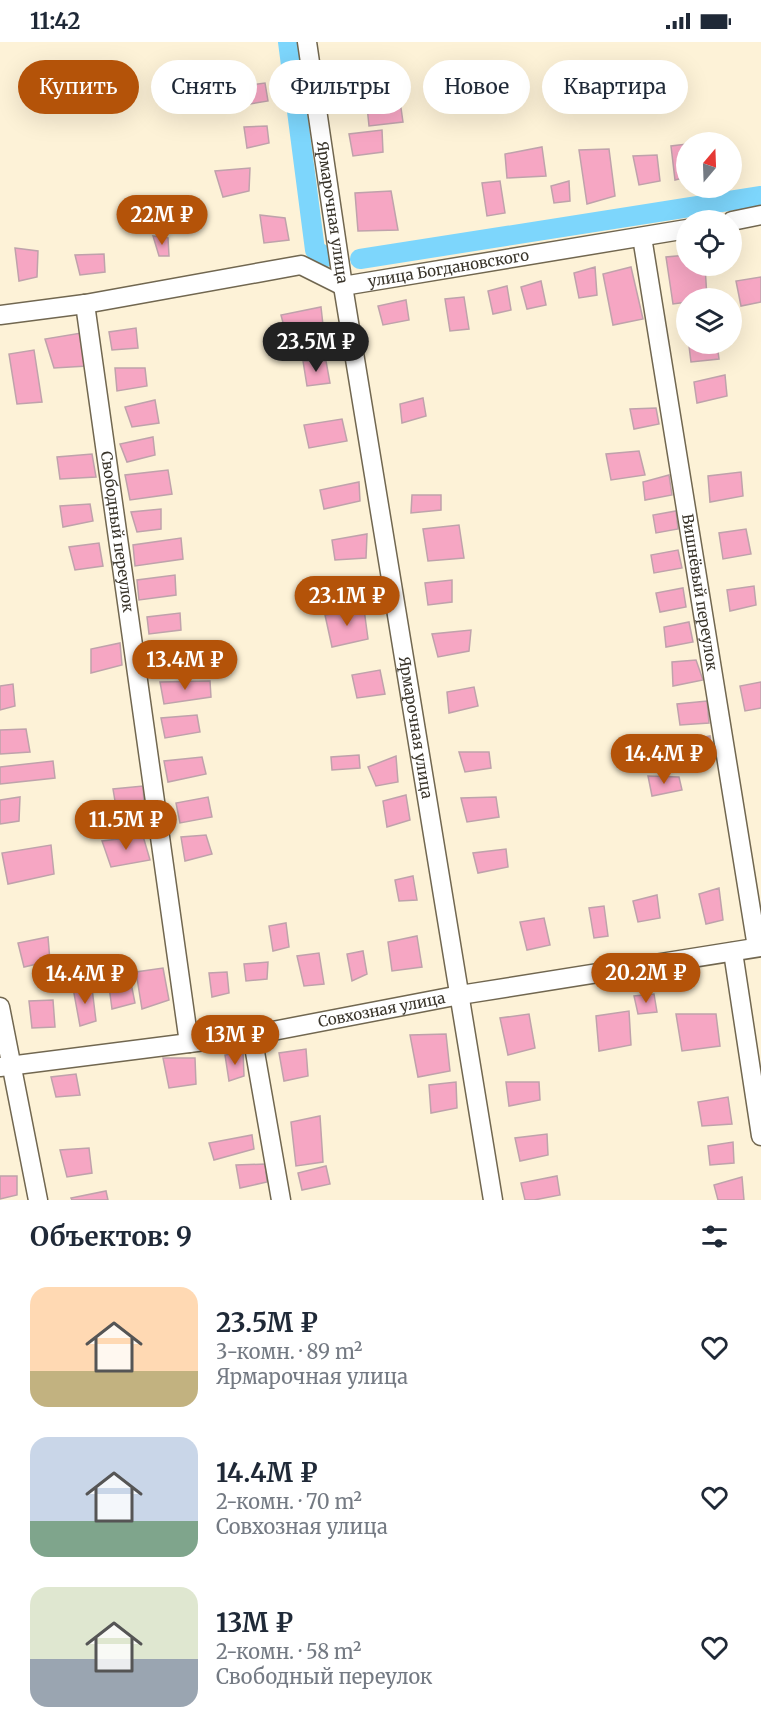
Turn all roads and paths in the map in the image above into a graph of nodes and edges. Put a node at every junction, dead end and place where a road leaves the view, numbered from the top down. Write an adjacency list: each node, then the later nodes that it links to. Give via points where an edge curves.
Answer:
1 (307, 42): 6 (street, Ярмарочная улица)
2 (761, 215): 3 (street)
3 (742, 218)
4 (676, 231): 5 (street, улица Богдановского)
5 (642, 237): 6 (street, улица Богдановского); 9 (street, Вишнёвый переулок)
6 (343, 286): 7 (street, via 301,266); 11 (street, Ярмарочная улица)
7 (85, 304): 8 (street); 14 (street, Свободный переулок)
8 (0, 315)
9 (759, 947): 10 (street, Совхозная улица)
10 (733, 951): 11 (street, Совхозная улица); 16 (street)
11 (460, 995): 13 (street, Совхозная улица); 19 (street, Ярмарочная улица)
12 (0, 1007): 15 (street)
13 (252, 1035): 14 (street, Совхозная улица); 18 (street)
14 (189, 1043): 15 (street, Совхозная улица)
15 (6, 1066): 17 (street)
16 (761, 1136)
17 (38, 1200)
18 (281, 1200)
19 (493, 1200)

